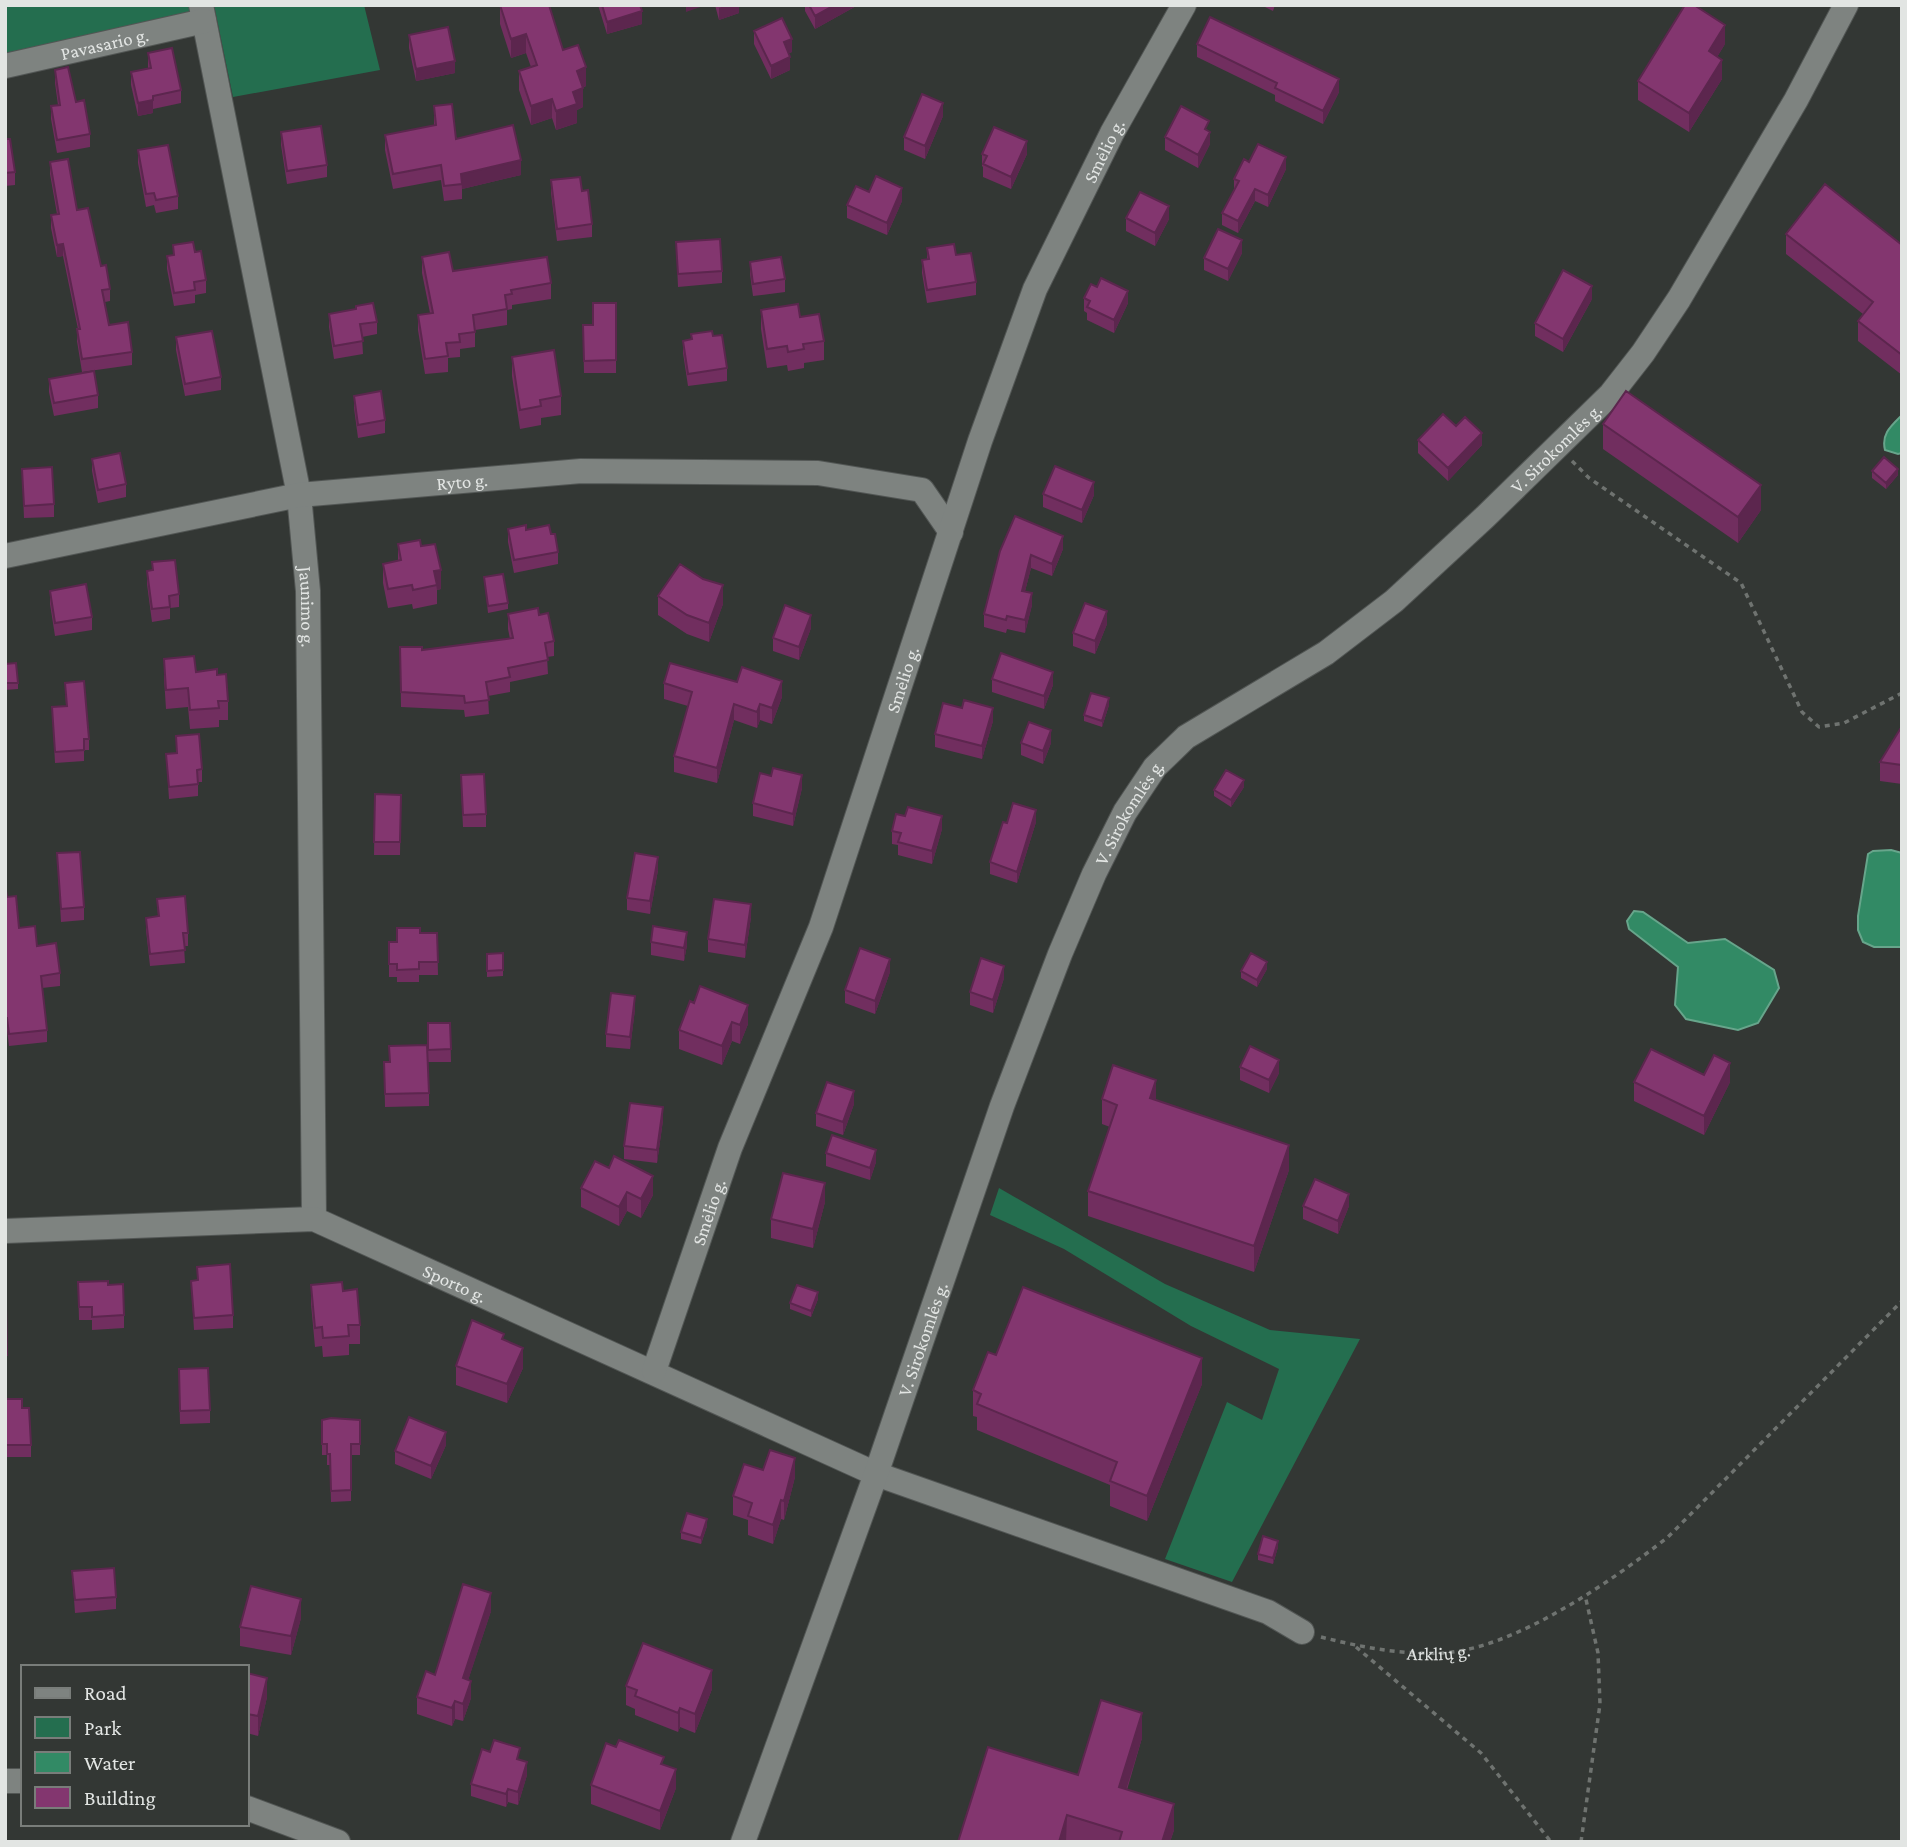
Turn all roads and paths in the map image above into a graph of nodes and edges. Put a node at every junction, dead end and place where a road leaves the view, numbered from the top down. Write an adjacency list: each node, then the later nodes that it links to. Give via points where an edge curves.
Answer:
1 (1184, 5): 6 (street, Smėlio g., via 1112,133 1035,289)
2 (1846, 5): 5 (street, V. Sirokomlės g., via 1679,299 1611,394)
3 (202, 13): 4 (street, Pavasario g.); 8 (street, Jaunimo g.)
4 (5, 66)
5 (1559, 447): 11 (path, via 1589,478 1741,583 1802,712 1819,727 1844,723); 16 (street, V. Sirokomlės g., via 1394,601 1326,653 1186,737 1147,778 1100,861 1060,954 998,1118)
6 (967, 480): 7 (street, Ryto g.); 9 (street, Smėlio g.)
7 (922, 490): 8 (street, Ryto g., via 818,473 581,471); 9 (street)
8 (299, 495): 10 (street, Ryto g.); 12 (street, Jaunimo g., via 308,591)
9 (951, 532): 15 (street, Smėlio g., via 821,928 730,1148)
10 (5, 556)
11 (1902, 692)
12 (314, 1219): 13 (street, Sporto g.); 15 (street, Sporto g.)
13 (5, 1231)
14 (1902, 1301): 17 (path, Arklių g., via 1668,1537)
15 (654, 1371): 16 (street, Sporto g.)
16 (876, 1474): 18 (street, via 1268,1612); 22 (street, V. Sirokomlės g.)
17 (1586, 1595): 19 (path, Arklių g., via 1488,1645 1444,1653); 24 (path, via 1598,1653 1600,1704)
18 (1302, 1632): 19 (path, Arklių g.)
19 (1355, 1646): 23 (path, via 1481,1753)
20 (248, 1808): 21 (street)
21 (338, 1842)
22 (743, 1842)
23 (1552, 1842)
24 (1581, 1842)

